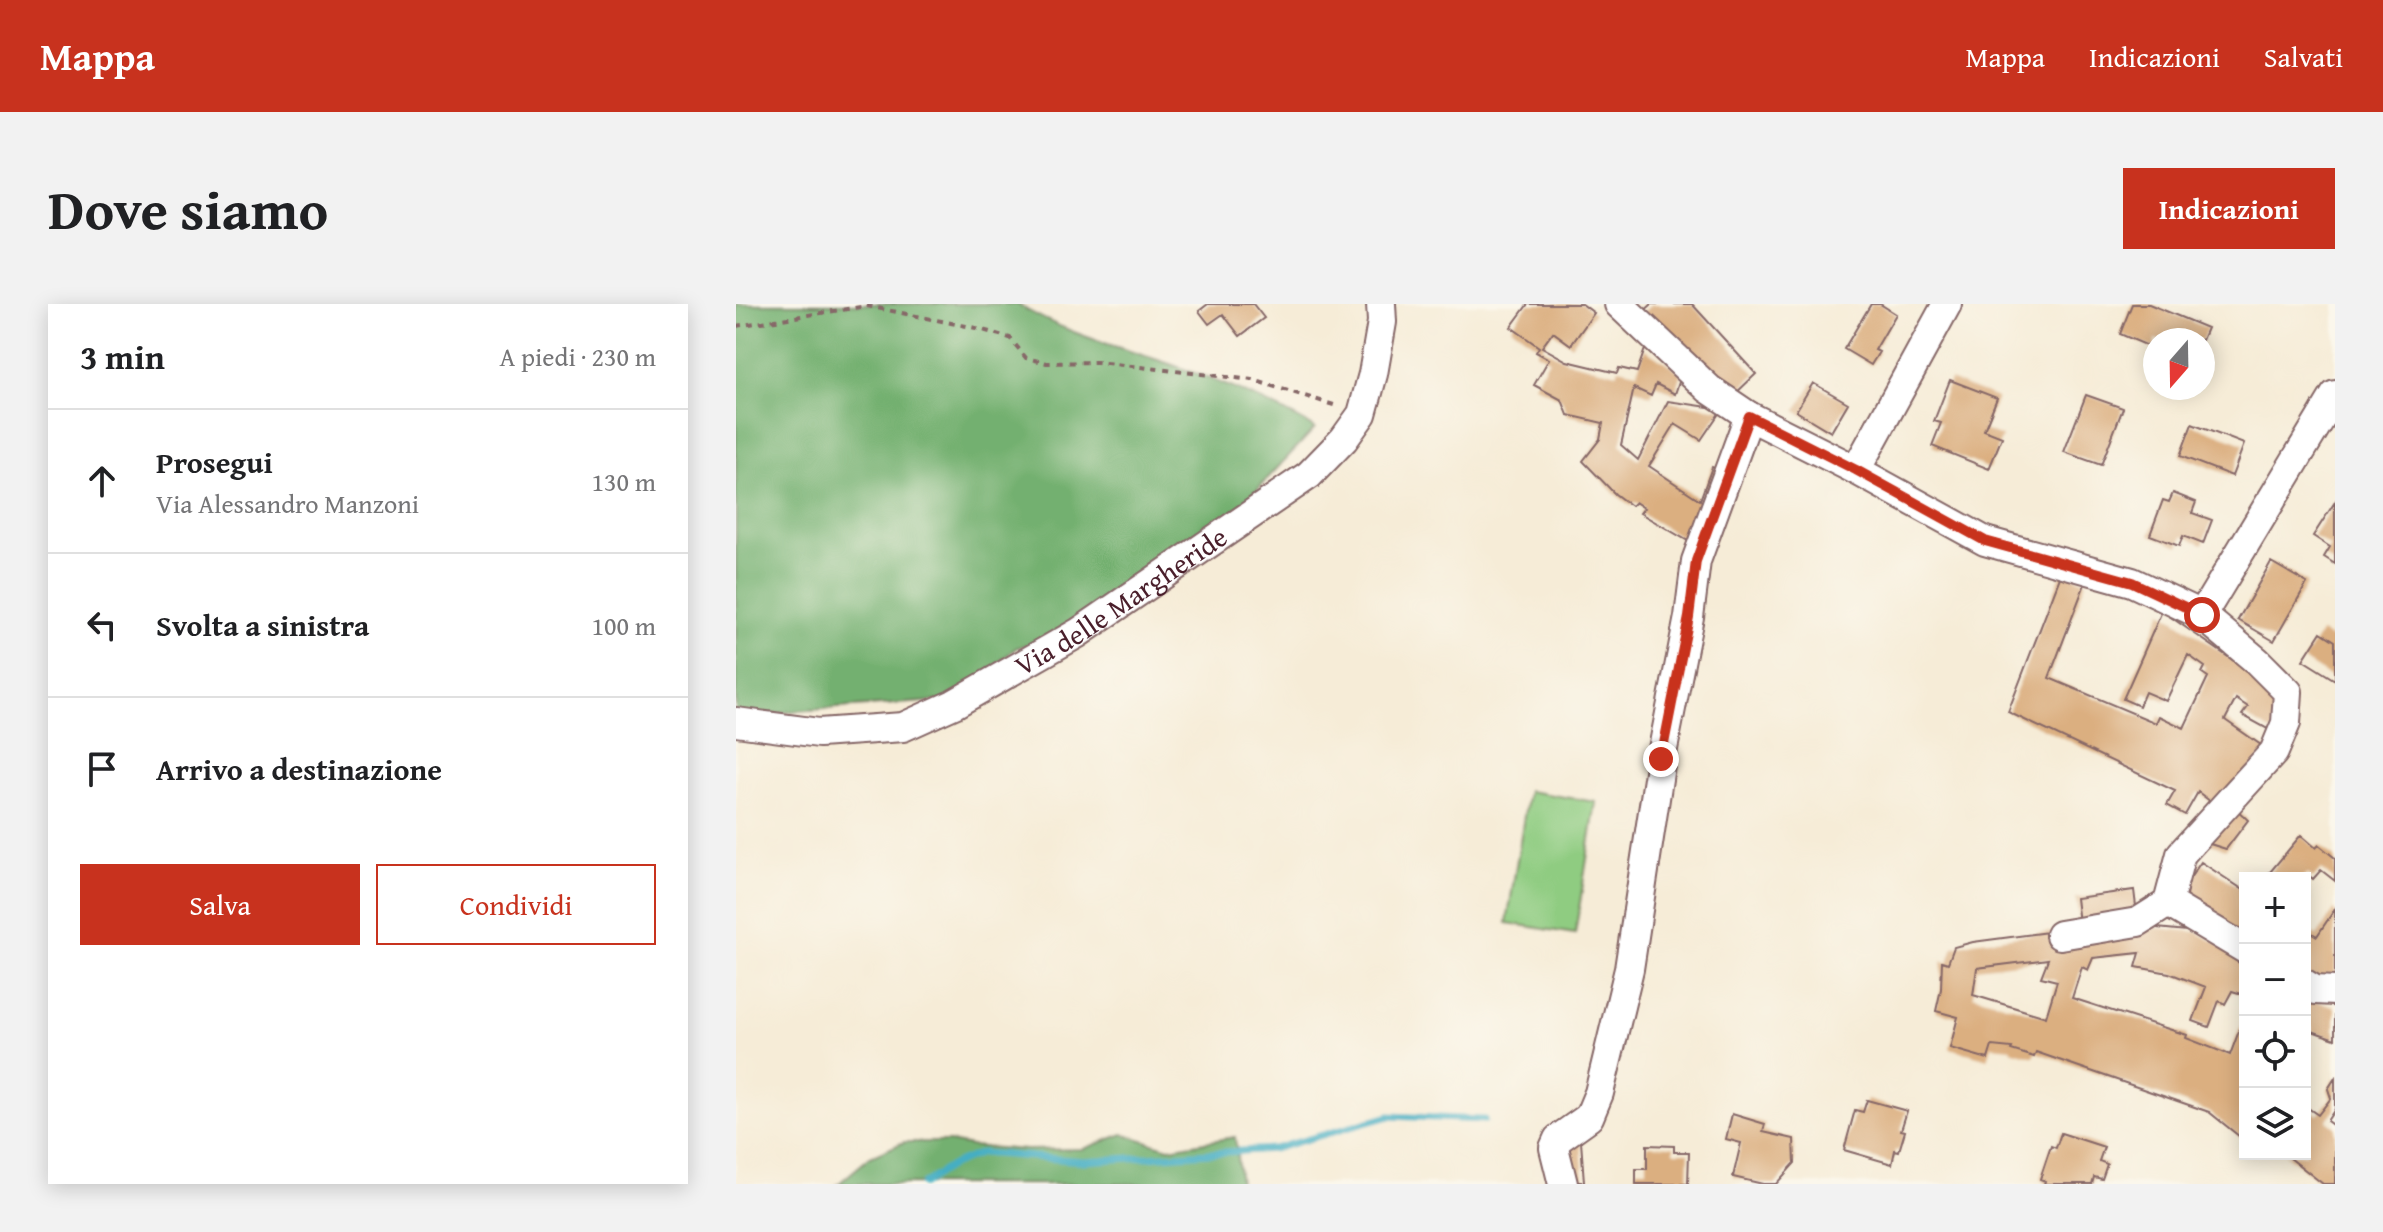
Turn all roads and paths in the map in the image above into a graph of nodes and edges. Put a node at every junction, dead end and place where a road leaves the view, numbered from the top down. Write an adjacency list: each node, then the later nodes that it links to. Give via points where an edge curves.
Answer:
1 (1381, 304): 6 (street, Via delle Margheride, via 1382,322)
2 (1619, 304): 7 (street, via 1709,389)
3 (1947, 304): 8 (street)
4 (736, 326): 6 (path, via 867,306 1010,338 1026,358 1047,363 1097,362 1253,380)
5 (2335, 395): 9 (street)
6 (1362, 414): 10 (street, Via delle Margheride, via 1309,475 1078,633 954,704 903,727 819,733)
7 (1749, 416): 8 (street); 16 (street, via 1696,561 1629,969 1589,1117 1558,1139 1554,1148)
8 (1856, 470): 9 (street, via 1985,541 2132,582)
9 (2202, 615): 11 (street, via 2288,692 2286,723 2274,752 2181,854)
10 (736, 722)
11 (2168, 903): 12 (street, via 2138,922); 13 (street)
12 (2060, 935)
13 (2239, 945)
14 (2311, 988): 15 (street)
15 (2335, 991)
16 (1563, 1184)

